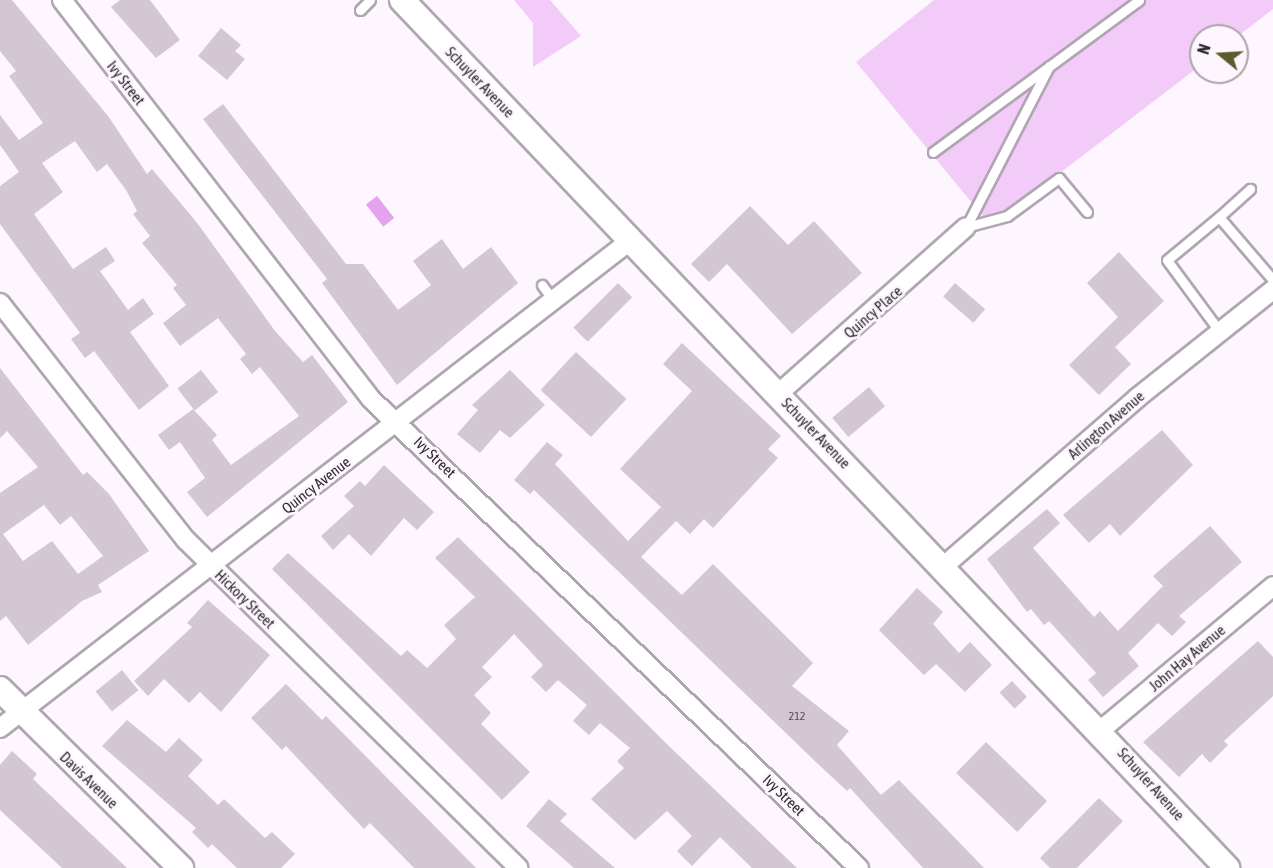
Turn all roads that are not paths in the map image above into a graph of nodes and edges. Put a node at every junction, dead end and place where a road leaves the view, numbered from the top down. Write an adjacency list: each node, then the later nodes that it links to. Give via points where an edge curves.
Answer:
1 (62, 0): 20 (street, Ivy Street, via 371,399)
2 (370, 0): 5 (lane)
3 (402, 0): 12 (main road, Schuyler Avenue)
4 (1139, 0): 6 (lane)
5 (360, 10)
6 (1050, 63): 7 (lane); 11 (lane)
7 (933, 152)
8 (1250, 189): 10 (lane)
9 (1087, 212): 11 (lane, via 1059,178 1007,216)
10 (1218, 217): 13 (lane); 18 (lane, via 1167,260)
11 (966, 226): 19 (street, Quincy Place)
12 (631, 240): 16 (street, Quincy Avenue); 19 (main road, Schuyler Avenue)
13 (1273, 280)
14 (542, 285): 16 (lane)
15 (1273, 290): 18 (street, Arlington Avenue)
16 (553, 300): 20 (street, Quincy Avenue)
17 (0, 303): 21 (street, Hickory Street)
18 (1221, 332): 22 (street, Arlington Avenue)
19 (778, 394): 22 (main road, Schuyler Avenue)
20 (398, 421): 21 (street, Quincy Avenue); 30 (street, Ivy Street)
21 (212, 566): 25 (street, Quincy Avenue); 29 (street, Hickory Street)
22 (944, 566): 27 (main road, Schuyler Avenue)
23 (1273, 586): 27 (street, John Hay Avenue)
24 (0, 689): 25 (main road, Davis Avenue)
25 (18, 713): 26 (street, Quincy Avenue); 28 (main road, Davis Avenue)
26 (0, 728)
27 (1101, 730): 31 (main road, Schuyler Avenue)
28 (182, 868)
29 (519, 868)
30 (859, 868)
31 (1227, 868)

